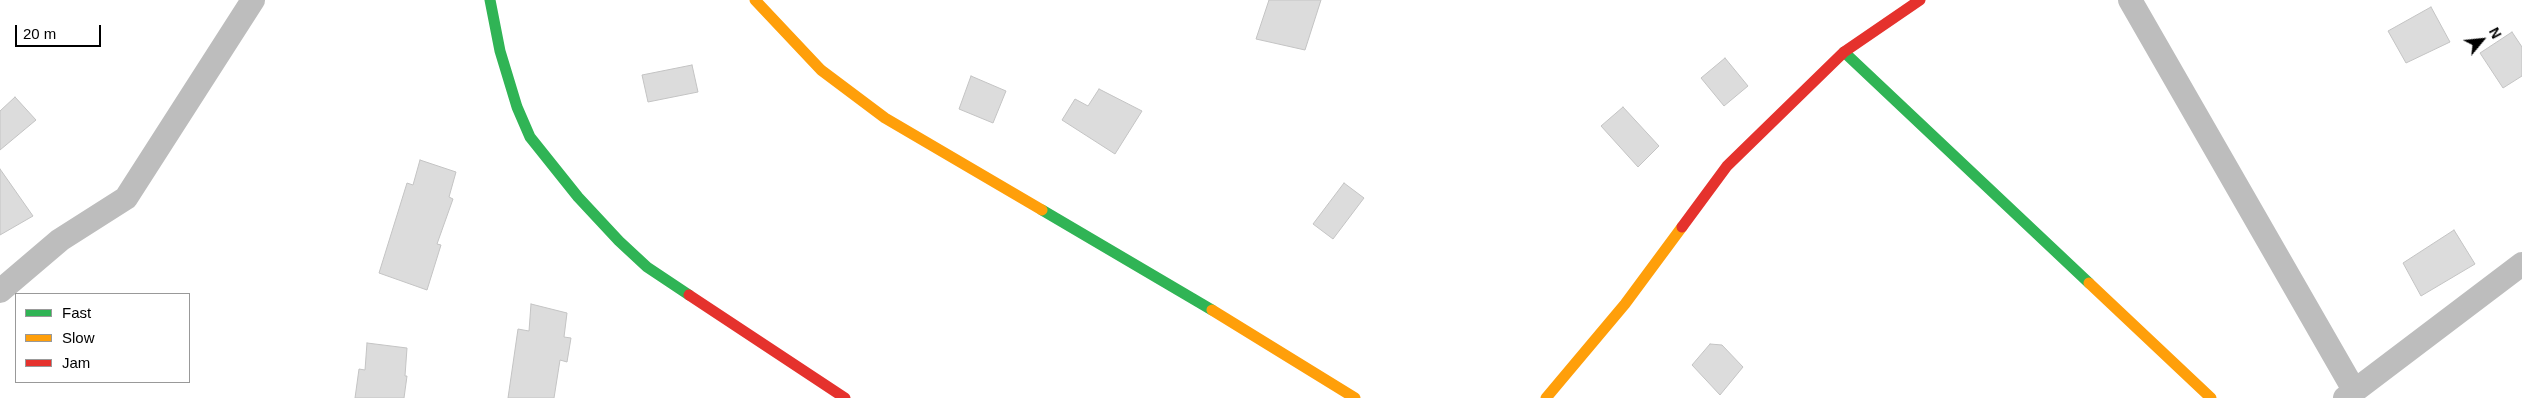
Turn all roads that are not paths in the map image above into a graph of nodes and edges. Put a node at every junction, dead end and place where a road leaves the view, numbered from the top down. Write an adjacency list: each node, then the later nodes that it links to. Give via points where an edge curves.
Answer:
1 (254, 0): 8 (street, via 126,198 60,240)
2 (490, 0): 10 (street, via 500,51 517,108 530,137 578,197 647,267)
3 (755, 0): 11 (street, via 821,70 885,118 1282,351)
4 (1920, 0): 6 (street)
5 (2130, 0): 9 (street)
6 (1844, 52): 12 (street, via 1727,166 1625,304); 13 (street)
7 (2522, 264): 9 (street)
8 (0, 291)
9 (2350, 394)
10 (845, 398)
11 (1355, 398)
12 (1546, 398)
13 (2211, 398)

